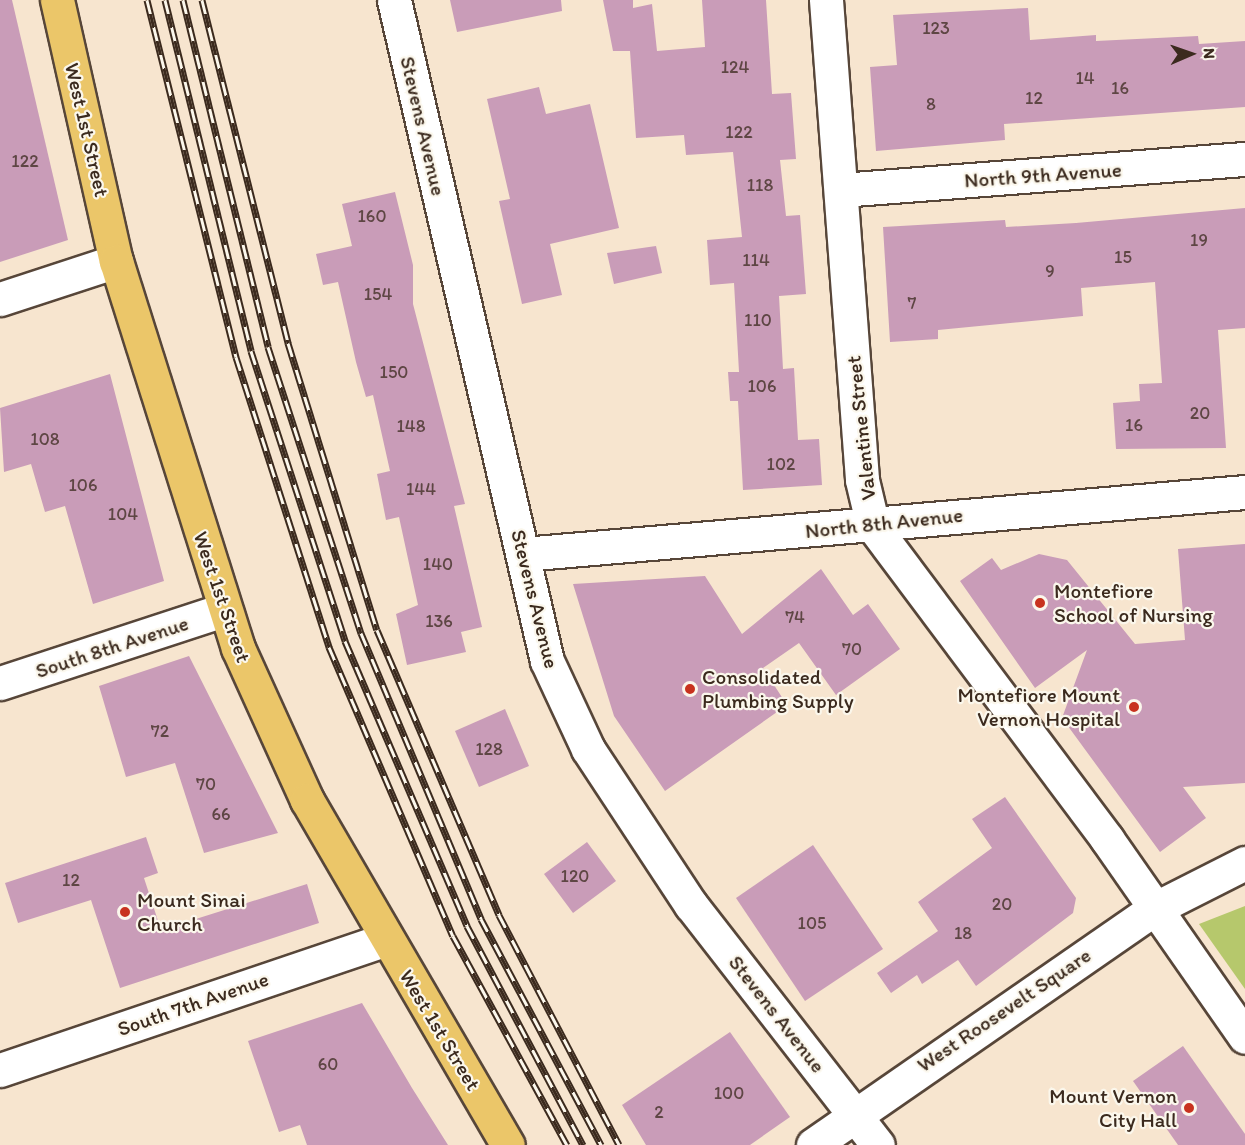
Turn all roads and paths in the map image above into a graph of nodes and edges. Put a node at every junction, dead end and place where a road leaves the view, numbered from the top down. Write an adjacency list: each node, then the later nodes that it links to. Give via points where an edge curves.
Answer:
1 (57, 0): 6 (main road, West 1st Street)
2 (394, 0): 10 (street, Stevens Avenue)
3 (826, 0): 5 (street, Valentine Street)
4 (1245, 159): 5 (street, North 9th Avenue)
5 (841, 190): 9 (street, Valentine Street, via 862,480)
6 (116, 261): 7 (street); 11 (main road, West 1st Street)
7 (0, 299)
8 (1245, 492): 9 (street, North 8th Avenue, via 1040,506)
9 (873, 526): 10 (street, North 8th Avenue); 14 (street, Valentine Street)
10 (523, 554): 18 (street, Stevens Avenue, via 547,661 588,749 691,905)
11 (224, 610): 12 (street, South 8th Avenue); 15 (main road, West 1st Street, via 307,800)
12 (0, 683)
13 (1245, 863): 14 (street, West Roosevelt Square)
14 (1154, 909): 16 (street, Valentine Street); 18 (street, West Roosevelt Square)
15 (386, 939): 17 (street, South 7th Avenue); 19 (main road, West 1st Street)
16 (1245, 1037)
17 (0, 1070)
18 (854, 1112): 20 (street, West Roosevelt Square); 21 (street, Stevens Avenue)
19 (508, 1145)
20 (813, 1145)
21 (878, 1145)

